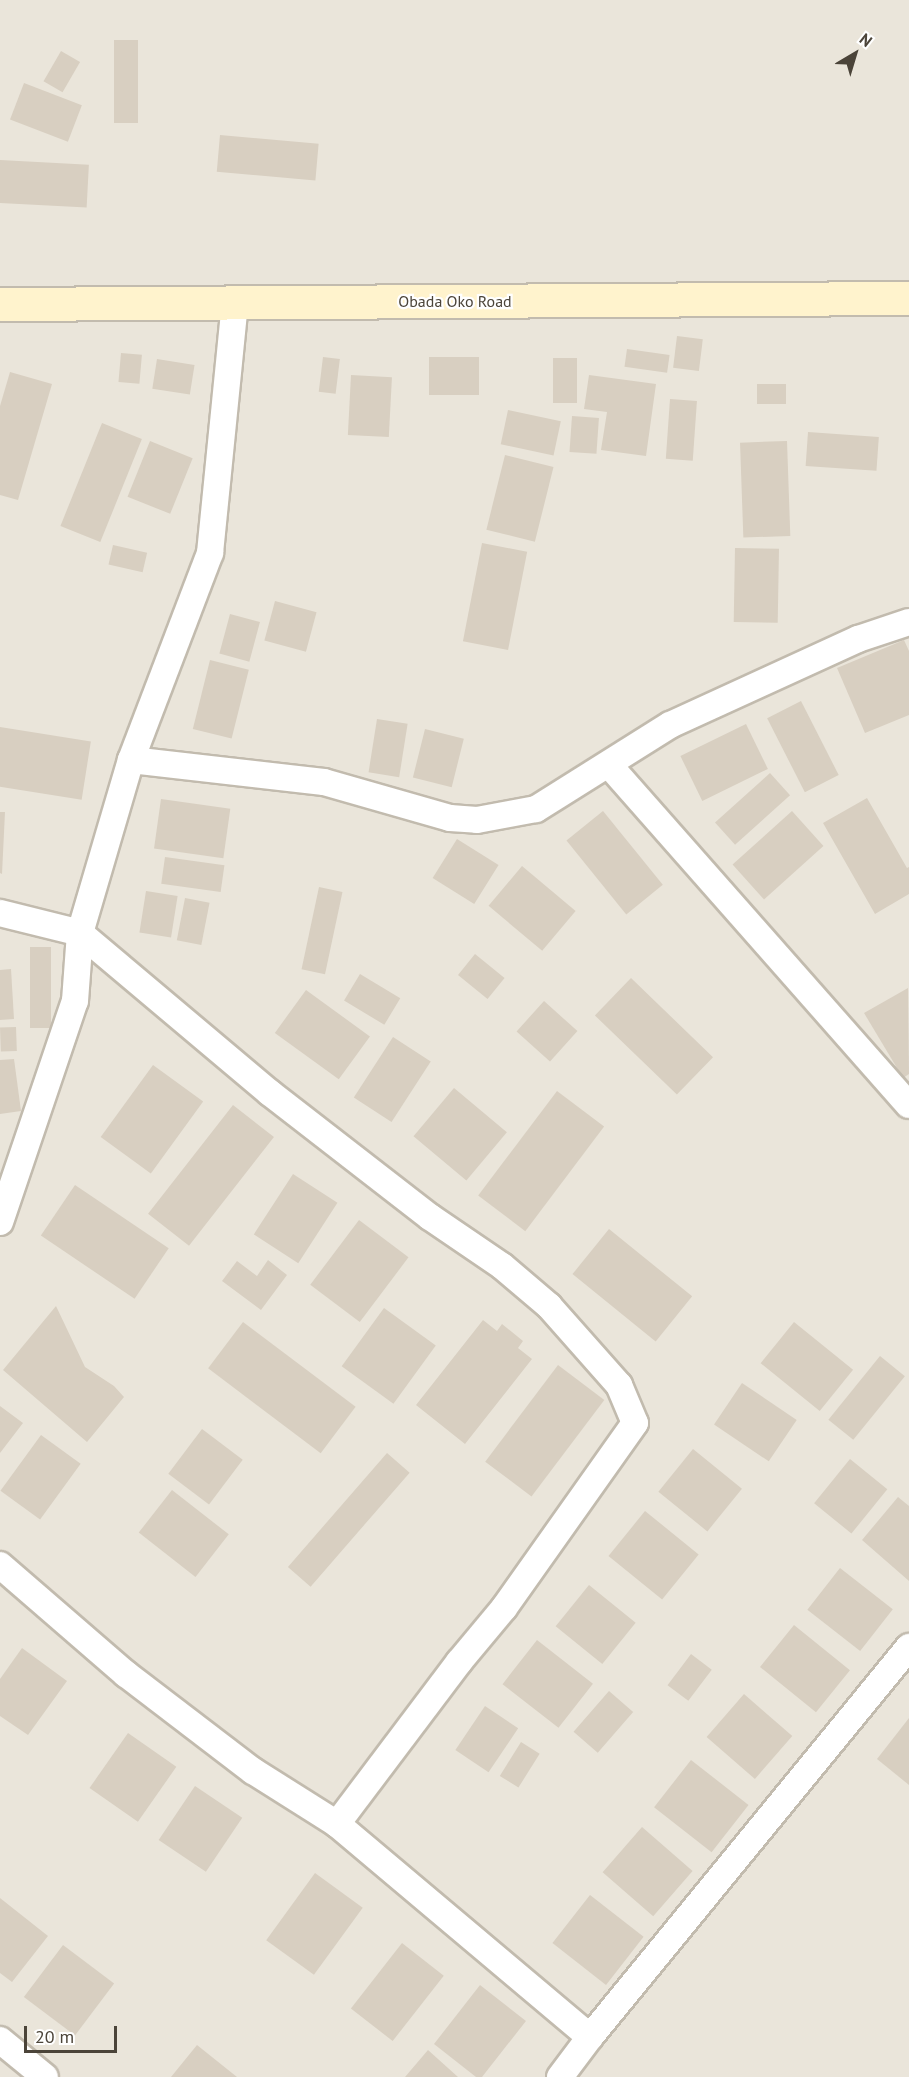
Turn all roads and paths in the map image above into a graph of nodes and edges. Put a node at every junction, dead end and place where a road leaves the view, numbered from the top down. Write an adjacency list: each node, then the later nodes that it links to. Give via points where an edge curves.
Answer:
1 (909, 298): 2 (main road, Obada Oko Road)
2 (235, 303): 3 (main road, Obada Oko Road); 5 (street, via 210,553)
3 (0, 304)
4 (909, 622): 6 (street, via 858,639 670,724)
5 (131, 760): 6 (street, via 324,783 450,818 477,820 536,809); 8 (street)
6 (609, 765): 9 (street)
7 (0, 912): 8 (street)
8 (81, 933): 10 (street, via 75,1000); 13 (street, via 270,1093 430,1217 502,1266 549,1306 619,1385 635,1423 504,1608)
9 (909, 1105)
10 (0, 1222)
11 (0, 1565): 13 (street, via 126,1674 253,1771)
12 (909, 1647): 14 (street)
13 (337, 1824): 14 (street)
14 (590, 2037): 17 (street)
15 (0, 2040): 16 (street)
16 (45, 2077)
17 (560, 2077)

